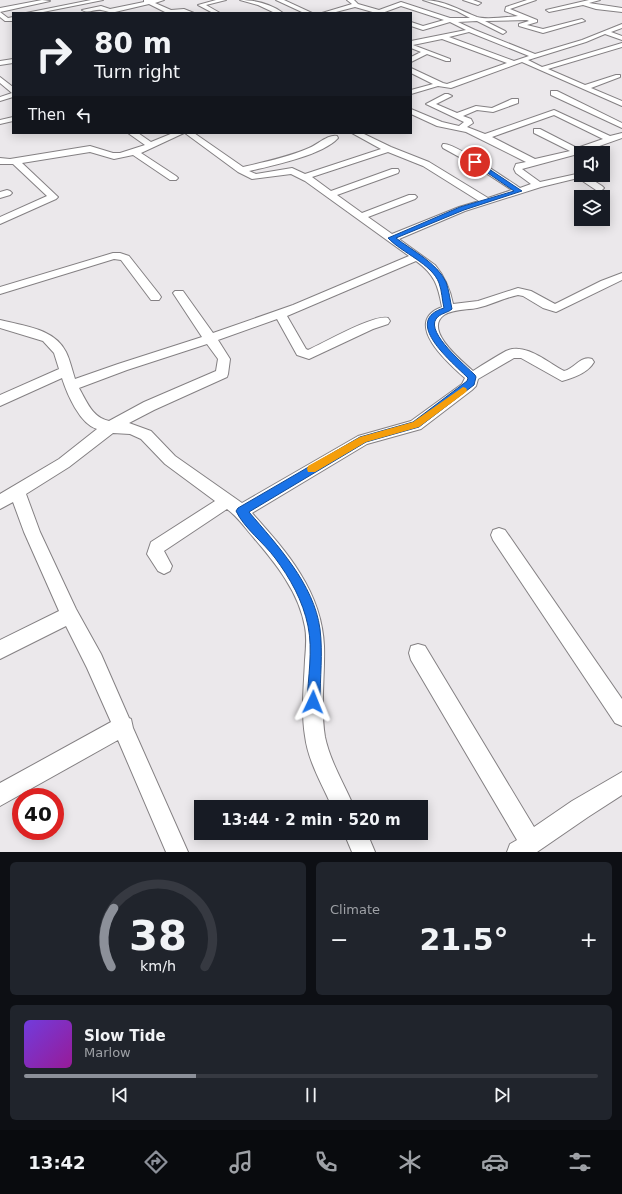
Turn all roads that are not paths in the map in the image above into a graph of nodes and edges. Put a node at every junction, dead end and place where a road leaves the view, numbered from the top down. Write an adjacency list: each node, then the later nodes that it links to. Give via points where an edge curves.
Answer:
1 (48, 0): 26 (street)
2 (100, 0): 24 (street)
3 (161, 0): 17 (street)
4 (195, 0): 20 (street)
5 (223, 0): 20 (street)
6 (243, 0): 38 (street)
7 (279, 0): 39 (street)
8 (349, 0): 21 (street)
9 (394, 0): 22 (street)
10 (413, 0): 22 (street)
11 (426, 0): 46 (street)
12 (466, 0): 18 (street)
13 (504, 0): 23 (street)
14 (534, 0): 23 (street)
15 (574, 0): 19 (street)
16 (597, 0): 19 (street)
17 (146, 1): 25 (street); 34 (street)
18 (478, 3)
19 (583, 3): 27 (street); 28 (street)
20 (203, 4): 37 (street, via 201,6)
21 (354, 4): 40 (street); 41 (street)
22 (402, 4): 42 (street); 48 (street)
23 (520, 5): 45 (street, via 507,10)
24 (64, 7): 29 (street); 30 (street)
25 (124, 8): 32 (street); 33 (street)
26 (0, 10)
27 (549, 10)
28 (622, 10)
29 (46, 12)
30 (72, 12)
31 (81, 12): 32 (street, via 100,8)
32 (112, 12)
33 (134, 12)
34 (170, 12)
35 (170, 12): 36 (street)
36 (188, 12)
37 (215, 12)
38 (278, 12)
39 (307, 12)
40 (329, 12)
41 (376, 12)
42 (382, 12)
43 (0, 14): 47 (street)
44 (505, 18): 45 (street); 46 (street); 52 (street)
45 (527, 18): 52 (street, via 535,21)
46 (478, 19): 48 (street); 56 (street)
47 (10, 20): 49 (street)
48 (450, 20): 54 (street); 55 (street, via 470,28)
49 (0, 21)
50 (582, 22): 52 (street, via 543,31)
51 (412, 24): 54 (street)
52 (521, 25)
53 (622, 26): 57 (street)
54 (423, 28): 58 (street)
55 (470, 31): 58 (street); 67 (street)
56 (503, 32)
57 (605, 32): 59 (street); 67 (street)
58 (443, 37): 60 (street); 73 (street)
59 (622, 38)
60 (412, 43)
61 (622, 45): 63 (street)
62 (412, 46): 64 (street)
63 (603, 50): 66 (street); 72 (street)
64 (427, 52): 68 (street); 69 (street)
65 (0, 54): 71 (street)
66 (616, 55)
67 (535, 56): 70 (street)
68 (412, 60)
69 (448, 60)
70 (522, 60): 73 (street); 75 (street)
71 (10, 61): 74 (street)
72 (568, 61): 75 (street); 78 (street, via 574,65)
73 (514, 63): 80 (street, via 451,86)
74 (0, 64)
75 (542, 69): 78 (street)
76 (412, 70): 80 (street)
77 (620, 72): 81 (street)
78 (552, 73): 81 (street)
79 (0, 79): 82 (street)
80 (439, 84): 83 (street)
81 (584, 88): 88 (street)
82 (12, 90)
83 (412, 92)
84 (12, 94): 87 (street)
85 (554, 94): 91 (street)
86 (448, 96): 94 (street, via 430,104)
87 (0, 98)
88 (607, 98): 90 (street); 91 (street)
89 (514, 101): 94 (street, via 493,110 476,108)
90 (622, 104)
91 (578, 105): 93 (street); 97 (street)
92 (412, 111): 98 (street, via 440,124)
93 (554, 112): 105 (street); 107 (street)
94 (456, 116): 98 (street, via 469,123)
95 (12, 119): 96 (street)
96 (1, 121)
97 (622, 126)
98 (461, 128): 105 (street)
99 (537, 131): 112 (street)
100 (134, 134): 108 (street)
101 (178, 134): 108 (street)
102 (190, 134): 118 (street)
103 (358, 134): 111 (street)
104 (622, 135): 107 (street)
105 (485, 137): 117 (street)
106 (334, 138): 118 (street, via 312,150)
107 (609, 139): 110 (street)
108 (150, 145): 113 (street)
109 (446, 146): 124 (street)
110 (590, 146)
111 (388, 149): 120 (street); 127 (street, via 433,169)
112 (574, 150)
113 (134, 152): 116 (street, via 116,157 101,150 90,149); 121 (street)
114 (574, 152): 117 (street)
115 (0, 161): 116 (street)
116 (15, 161): 129 (street, via 53,197)
117 (534, 162): 122 (street, via 519,166 518,169)
118 (241, 170): 120 (street, via 255,177 292,171)
119 (395, 170): 125 (street)
120 (304, 177): 125 (street)
121 (173, 178)
122 (538, 185): 123 (street, via 580,175); 124 (street)
123 (599, 188)
124 (519, 191): 127 (street)
125 (329, 195): 128 (street)
126 (412, 197): 128 (street)
127 (486, 201): 130 (street, via 462,208)
128 (360, 216): 130 (street)
129 (0, 221)
130 (392, 238): 131 (street)
131 (417, 257): 136 (street, via 439,276 443,283); 137 (street)
132 (622, 276): 136 (street, via 556,308 521,291 479,304)
133 (0, 291): 135 (street, via 120,256 125,258)
134 (179, 293): 140 (street)
135 (155, 297)
136 (448, 309): 143 (street, via 434,316 431,328 441,347)
137 (280, 314): 138 (street, via 300,352 309,355 368,326); 140 (street)
138 (384, 321)
139 (0, 324): 142 (street, via 48,338 60,353)
140 (209, 339): 144 (street); 146 (street, via 224,359 222,374 149,406)
141 (588, 362): 143 (street, via 571,374 562,376 518,353 511,354)
142 (65, 371): 144 (street); 145 (street)
143 (472, 377): 150 (street, via 467,387 424,420 405,429 363,440)
144 (71, 386): 146 (street, via 88,418 97,424)
145 (0, 402)
146 (110, 427): 147 (street, via 64,463); 148 (street, via 140,431 170,460)
147 (18, 493): 149 (street); 153 (street, via 32,532)
148 (227, 501): 150 (street); 152 (street, via 157,547 156,554)
149 (0, 502)
150 (241, 511): 160 (street, via 278,554 306,600 314,627 315,737 320,756)
151 (499, 535): 156 (street)
152 (164, 566)
153 (70, 615): 154 (street); 157 (street)
154 (0, 650)
155 (418, 653): 162 (street)
156 (622, 716)
157 (124, 726): 159 (street); 163 (street)
158 (622, 783): 162 (street)
159 (0, 795)
160 (340, 800)
161 (358, 840): 164 (street)
162 (525, 848)
163 (177, 852)
164 (364, 852)

